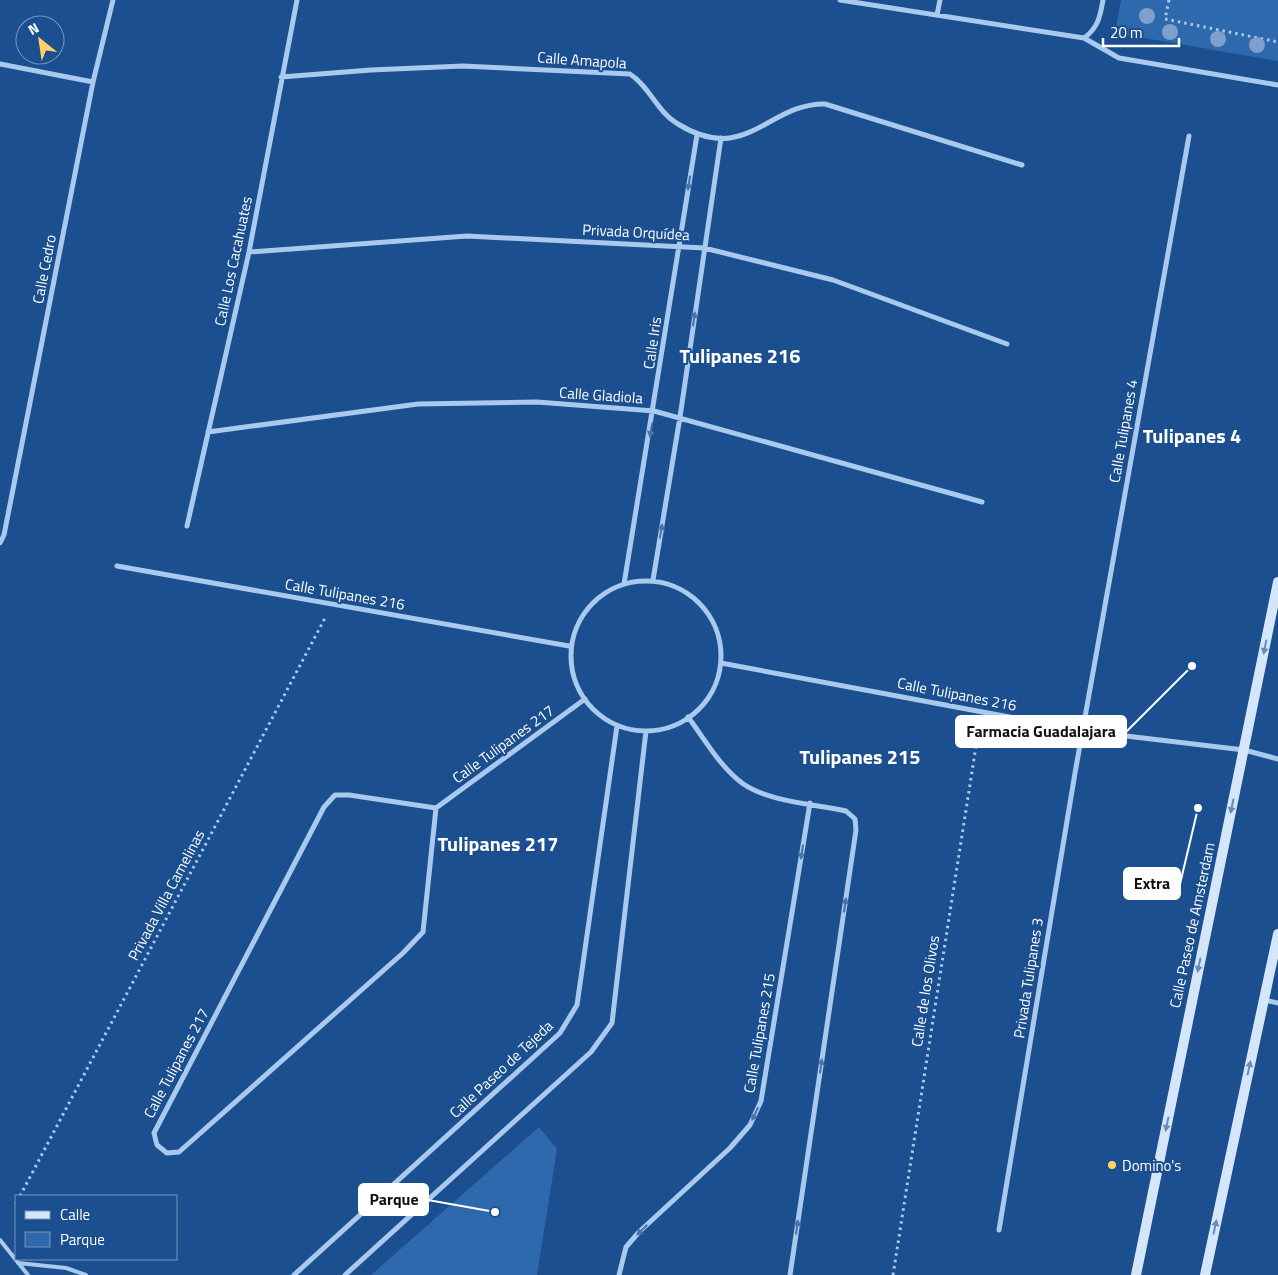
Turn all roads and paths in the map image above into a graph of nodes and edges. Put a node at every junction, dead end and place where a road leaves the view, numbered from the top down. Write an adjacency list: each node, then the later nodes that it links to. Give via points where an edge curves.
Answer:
1 (113, 0): 12 (street, Calle Cedro)
2 (297, 0): 11 (street, Calle Los Cacahuates)
3 (840, 0): 7 (street)
4 (940, 0): 7 (street)
5 (1104, 0): 8 (street, via 1100,21)
6 (1169, 0): 9 (path, via 1165,19)
7 (937, 15): 8 (street)
8 (1084, 38): 13 (street, via 1118,58)
9 (1278, 42)
10 (0, 64): 12 (street)
11 (281, 77): 14 (street, Calle Amapola, via 463,66 630,74 646,88 660,109 676,123); 20 (street, Calle Los Cacahuates)
12 (93, 82): 27 (street, Calle Cedro)
13 (1278, 86)
14 (697, 134): 16 (street, Calle Amapola); 18 (street, Calle Iris, one-way to 18)
15 (1188, 136): 40 (street, Calle Tulipanes 4)
16 (720, 138): 17 (street, Calle Amapola, via 737,137 807,106 825,104); 19 (street)
17 (1022, 165)
18 (678, 247): 19 (street, Privada Orquídea); 20 (street, Privada Orquídea, via 467,236); 22 (street, Calle Iris)
19 (704, 248): 21 (street, Privada Orquídea, via 833,280); 23 (street, one-way to 19)
20 (249, 252): 24 (street, Calle Los Cacahuates)
21 (1007, 344)
22 (654, 411): 23 (street, Calle Gladiola); 24 (street, Calle Gladiola, via 538,402 418,404); 31 (street, Calle Iris, one-way to 31)
23 (680, 417): 25 (street, Calle Gladiola); 29 (street, one-way to 23)
24 (208, 432): 26 (street, Calle Los Cacahuates)
25 (982, 502)
26 (187, 526)
27 (0, 543)
28 (118, 566): 32 (street, Calle Tulipanes 216)
29 (653, 580): 31 (street); 34 (street, via 674,586 699,602 716,627)
30 (1278, 582): 41 (main road, Calle Paseo de Amsterdam, one-way to 41)
31 (624, 584): 33 (street, via 592,602 576,627)
32 (333, 605): 33 (street, Calle Tulipanes 216); 48 (path, Privada Villa Camelinas)
33 (569, 646): 35 (street, via 576,685)
34 (722, 663): 36 (street, Calle Tulipanes 216); 37 (street, via 716,684 699,708)
35 (585, 699): 38 (street, via 592,710); 44 (street, Calle Tulipanes 217)
36 (982, 710): 40 (street, Calle Tulipanes 216); 60 (path, Calle de los Olivos)
37 (688, 717): 39 (street, via 675,725); 43 (street, via 741,782 762,794)
38 (617, 726): 39 (street); 56 (street, Calle Paseo de Tejeda, via 577,1005 560,1033)
39 (646, 731): 57 (street, via 612,1023 591,1052)
40 (1084, 731): 41 (street, Calle Tulipanes 216); 49 (street, Privada Tulipanes 3)
41 (1244, 750): 42 (street, Calle Tulipanes 216); 61 (main road, Calle Paseo de Amsterdam, one-way to 61)
42 (1278, 759)
43 (810, 803): 58 (street, Calle Tulipanes 215, one-way to 58, via 761,1101 750,1125 730,1148 626,1247); 59 (street, one-way to 43, via 856,830 855,819 846,811)
44 (436, 808): 44 (street, Calle Tulipanes 217, via 349,795 335,795 324,807 154,1133 157,1145 167,1153 179,1152 403,954 422,932)
45 (1278, 934): 46 (main road)
46 (1263, 1000): 47 (street); 62 (main road, one-way to 46)
47 (1278, 1003)
48 (21, 1195)
49 (999, 1230)
50 (0, 1240): 51 (lane)
51 (15, 1259)
52 (16, 1260): 53 (lane)
53 (18, 1263): 54 (lane); 55 (lane, via 66,1268)
54 (28, 1275)
55 (86, 1275)
56 (294, 1275)
57 (345, 1275)
58 (619, 1275)
59 (790, 1275)
60 (893, 1275)
61 (1136, 1275)
62 (1205, 1275)

